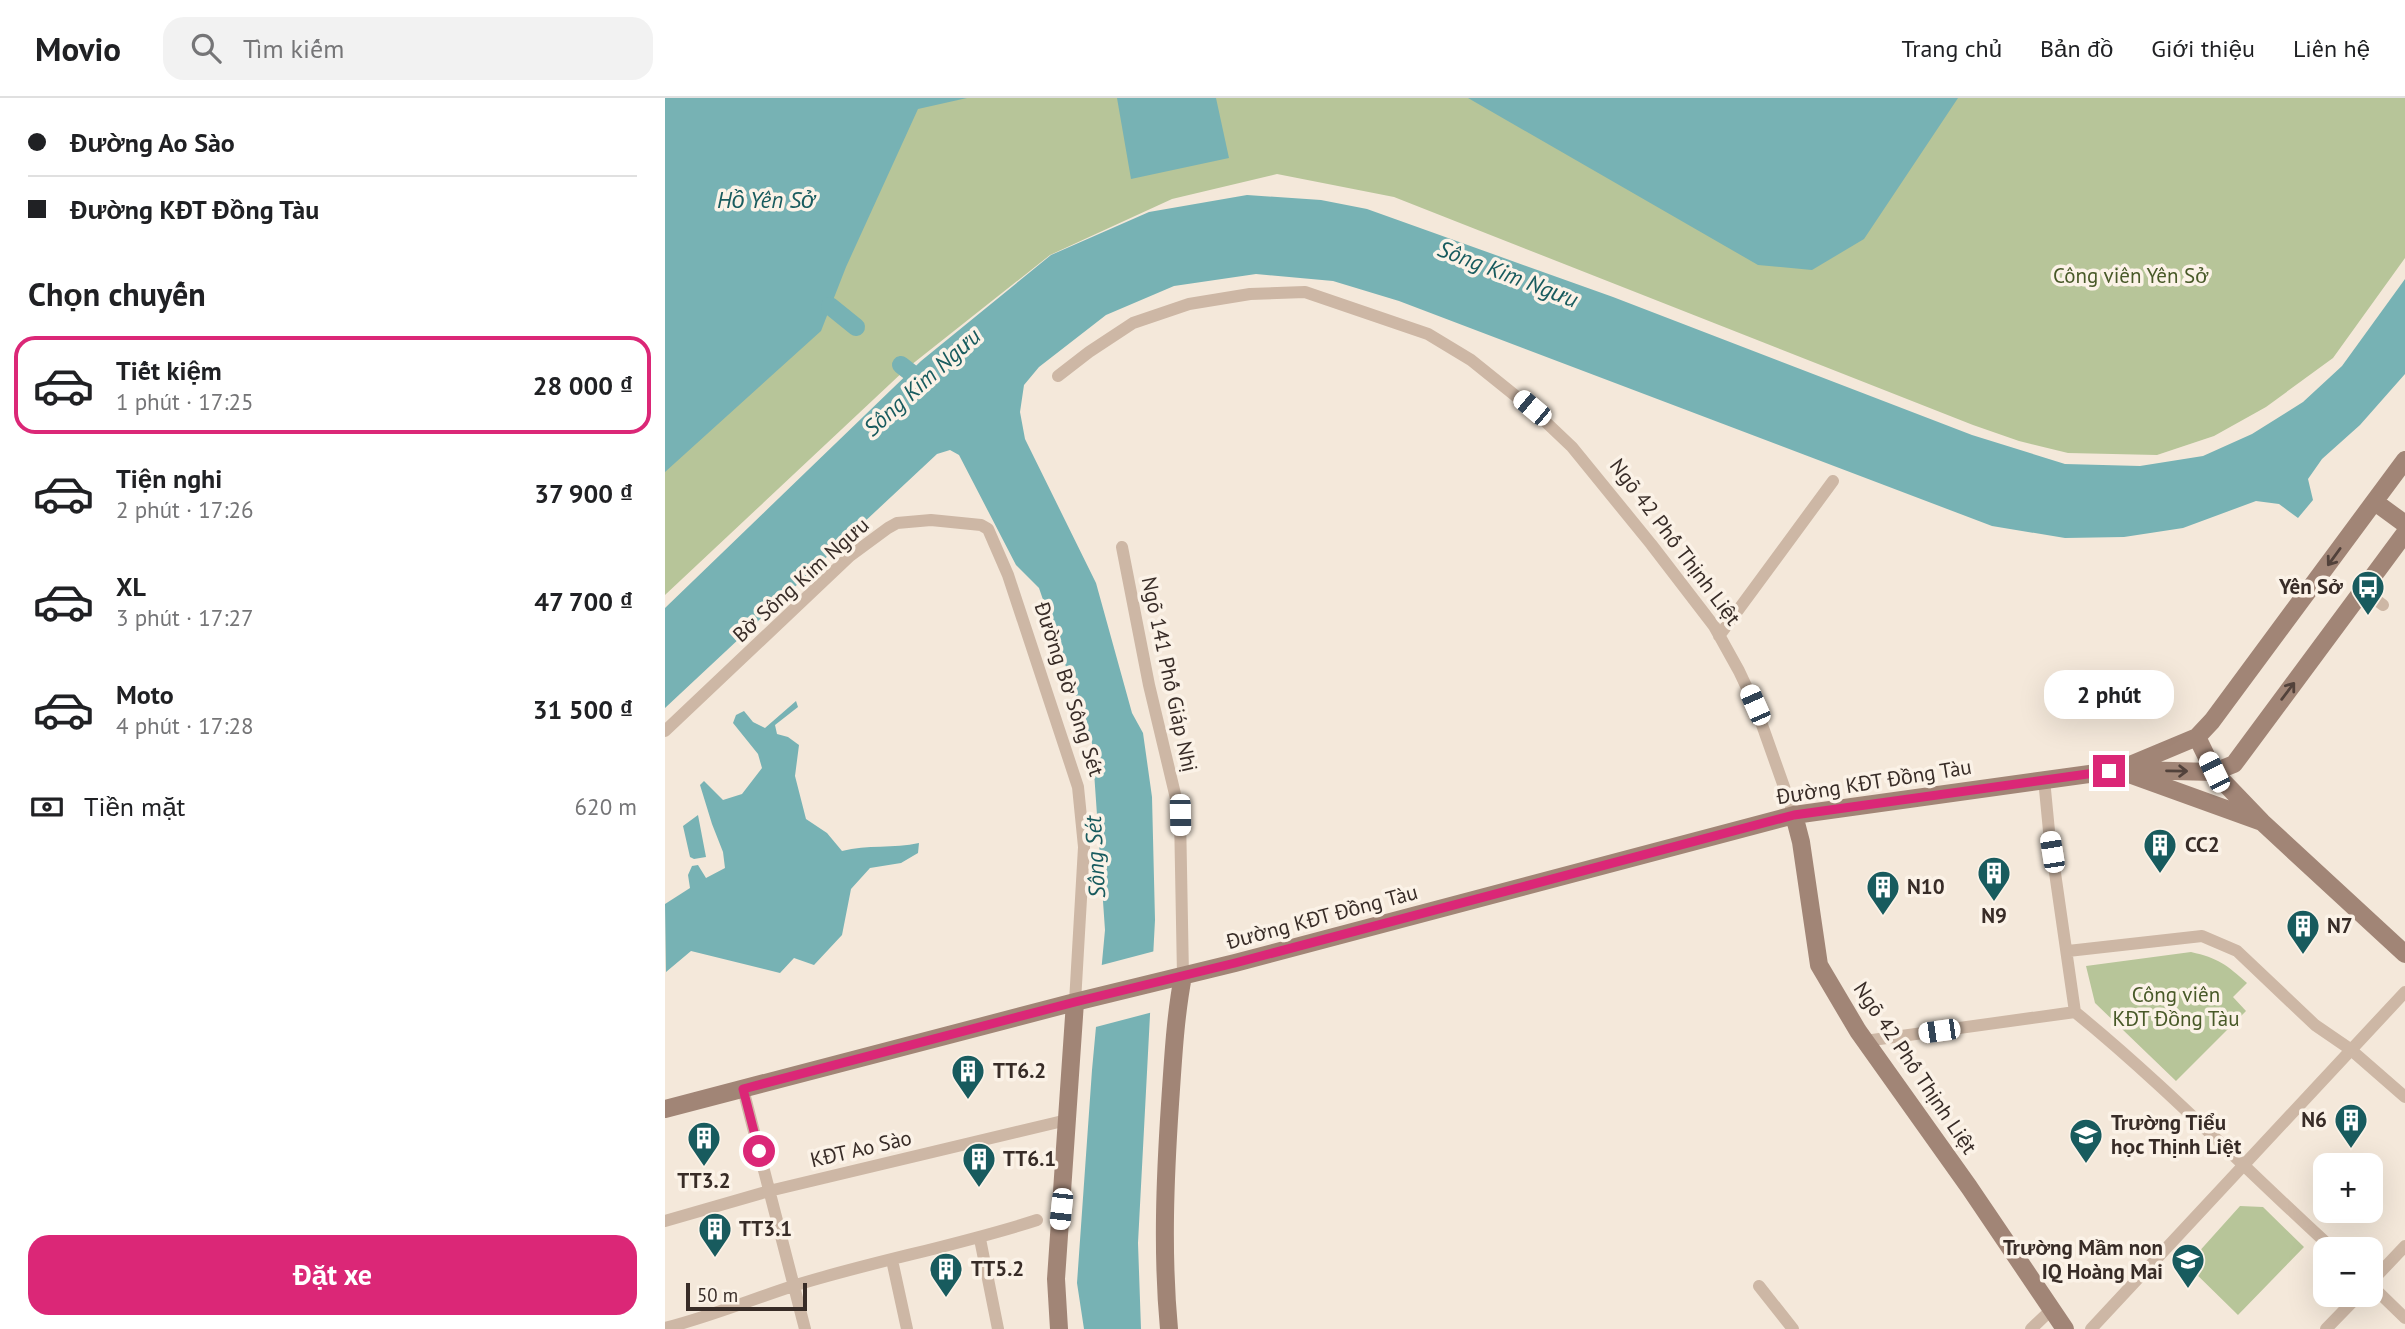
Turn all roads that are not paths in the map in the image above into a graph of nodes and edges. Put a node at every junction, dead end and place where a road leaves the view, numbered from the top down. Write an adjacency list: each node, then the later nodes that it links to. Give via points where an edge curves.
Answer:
1 (1058, 376): 11 (street, Ngõ 42 Phố Thịnh Liệt, via 1133,323 1189,304 1250,294 1305,292 1428,334 1495,377 1572,447)
2 (2405, 460): 4 (main road)
3 (1833, 481): 11 (street)
4 (2375, 502): 5 (main road); 13 (main road, one-way to 13)
5 (2405, 524)
6 (988, 529): 12 (street, Bờ Sông Kim Ngưu, via 931,520 888,528 850,556); 24 (street, Đường Bờ Sông Sét, via 1008,575 1078,787 1084,847)
7 (2405, 533): 9 (main road)
8 (1122, 548): 22 (street, Ngõ 141 Phố Giáp Nhị, via 1180,815)
9 (2364, 590): 10 (street); 14 (main road, one-way to 9)
10 (2383, 605)
11 (1719, 636): 18 (street, Ngõ 42 Phố Thịnh Liệt, via 1755,705)
12 (665, 731)
13 (2197, 737): 14 (main road); 15 (main road); 16 (main road)
14 (2234, 764): 16 (main road); 19 (main road, via 2234,779)
15 (2118, 770): 16 (main road, one-way to 16); 17 (main road, Đường KĐT Đồng Tàu); 19 (main road, Đường KĐT Đồng Tàu)
16 (2214, 772): 19 (main road)
17 (2044, 779): 18 (main road, Đường KĐT Đồng Tàu); 20 (street)
18 (1794, 815): 22 (main road, Đường KĐT Đồng Tàu); 26 (main road, Ngõ 42 Phố Thịnh Liệt, via 1819,965)
19 (2262, 822): 21 (main road, Đường KĐT Đồng Tàu)
20 (2068, 951): 25 (street); 27 (street, via 2202,936 2237,951 2315,1025)
21 (2405, 954)
22 (1183, 976): 24 (main road, Đường KĐT Đồng Tàu); 53 (main road, via 1176,1012 1164,1188)
23 (2405, 992): 27 (street)
24 (1080, 1000): 28 (main road); 31 (main road, Đường Bờ Sông Sét)
25 (2075, 1012): 26 (street); 32 (street, via 2134,1060)
26 (1865, 1041): 45 (main road, Ngõ 42 Phố Thịnh Liệt)
27 (2350, 1049): 29 (street); 32 (street)
28 (743, 1089): 30 (main road); 33 (street)
29 (2405, 1097)
30 (665, 1109)
31 (1067, 1120): 33 (street, KĐT Ao Sào); 52 (main road, Đường Bờ Sông Sét, via 1056,1279)
32 (2243, 1166): 36 (street); 57 (street)
33 (769, 1191): 35 (street, KĐT Ao Sào); 41 (street)
34 (1037, 1220): 37 (street)
35 (665, 1221)
36 (2320, 1237)
37 (980, 1239): 39 (street); 51 (street)
38 (2405, 1246): 40 (street)
39 (892, 1260): 41 (street); 50 (street)
40 (2383, 1271)
41 (794, 1286): 47 (street); 49 (street)
42 (1759, 1286): 54 (street)
43 (2383, 1296): 46 (street)
44 (2347, 1307): 58 (street)
45 (2051, 1310): 55 (street); 56 (main road, Ngõ 42 Phố Thịnh Liệt)
46 (2405, 1318)
47 (700, 1324): 48 (street)
48 (665, 1328)
49 (805, 1329)
50 (908, 1329)
51 (998, 1329)
52 (1059, 1329)
53 (1169, 1329)
54 (1793, 1329)
55 (2031, 1329)
56 (2065, 1329)
57 (2091, 1329)
58 (2326, 1329)

